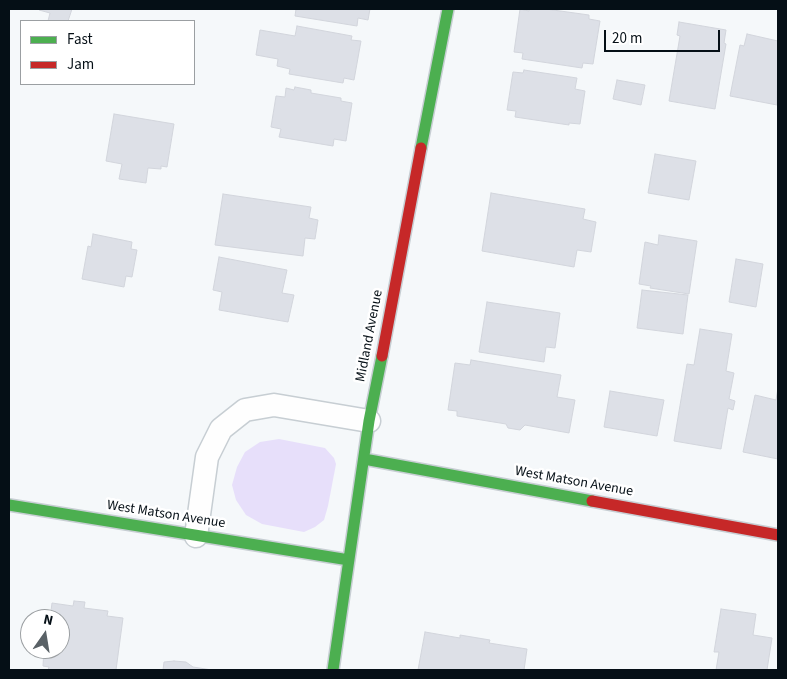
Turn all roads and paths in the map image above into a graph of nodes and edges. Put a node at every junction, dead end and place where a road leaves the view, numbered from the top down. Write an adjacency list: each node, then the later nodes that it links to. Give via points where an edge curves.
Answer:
1 (448, 9): 2 (street, Midland Avenue)
2 (369, 421): 3 (street, Midland Avenue); 6 (lane, via 274,405 245,410 221,429 206,457)
3 (364, 459): 5 (street, West Matson Avenue); 7 (street, Midland Avenue)
4 (9, 505): 6 (street, West Matson Avenue)
5 (778, 535)
6 (196, 536): 7 (street, West Matson Avenue)
7 (349, 560): 8 (street, Midland Avenue)
8 (333, 670)

